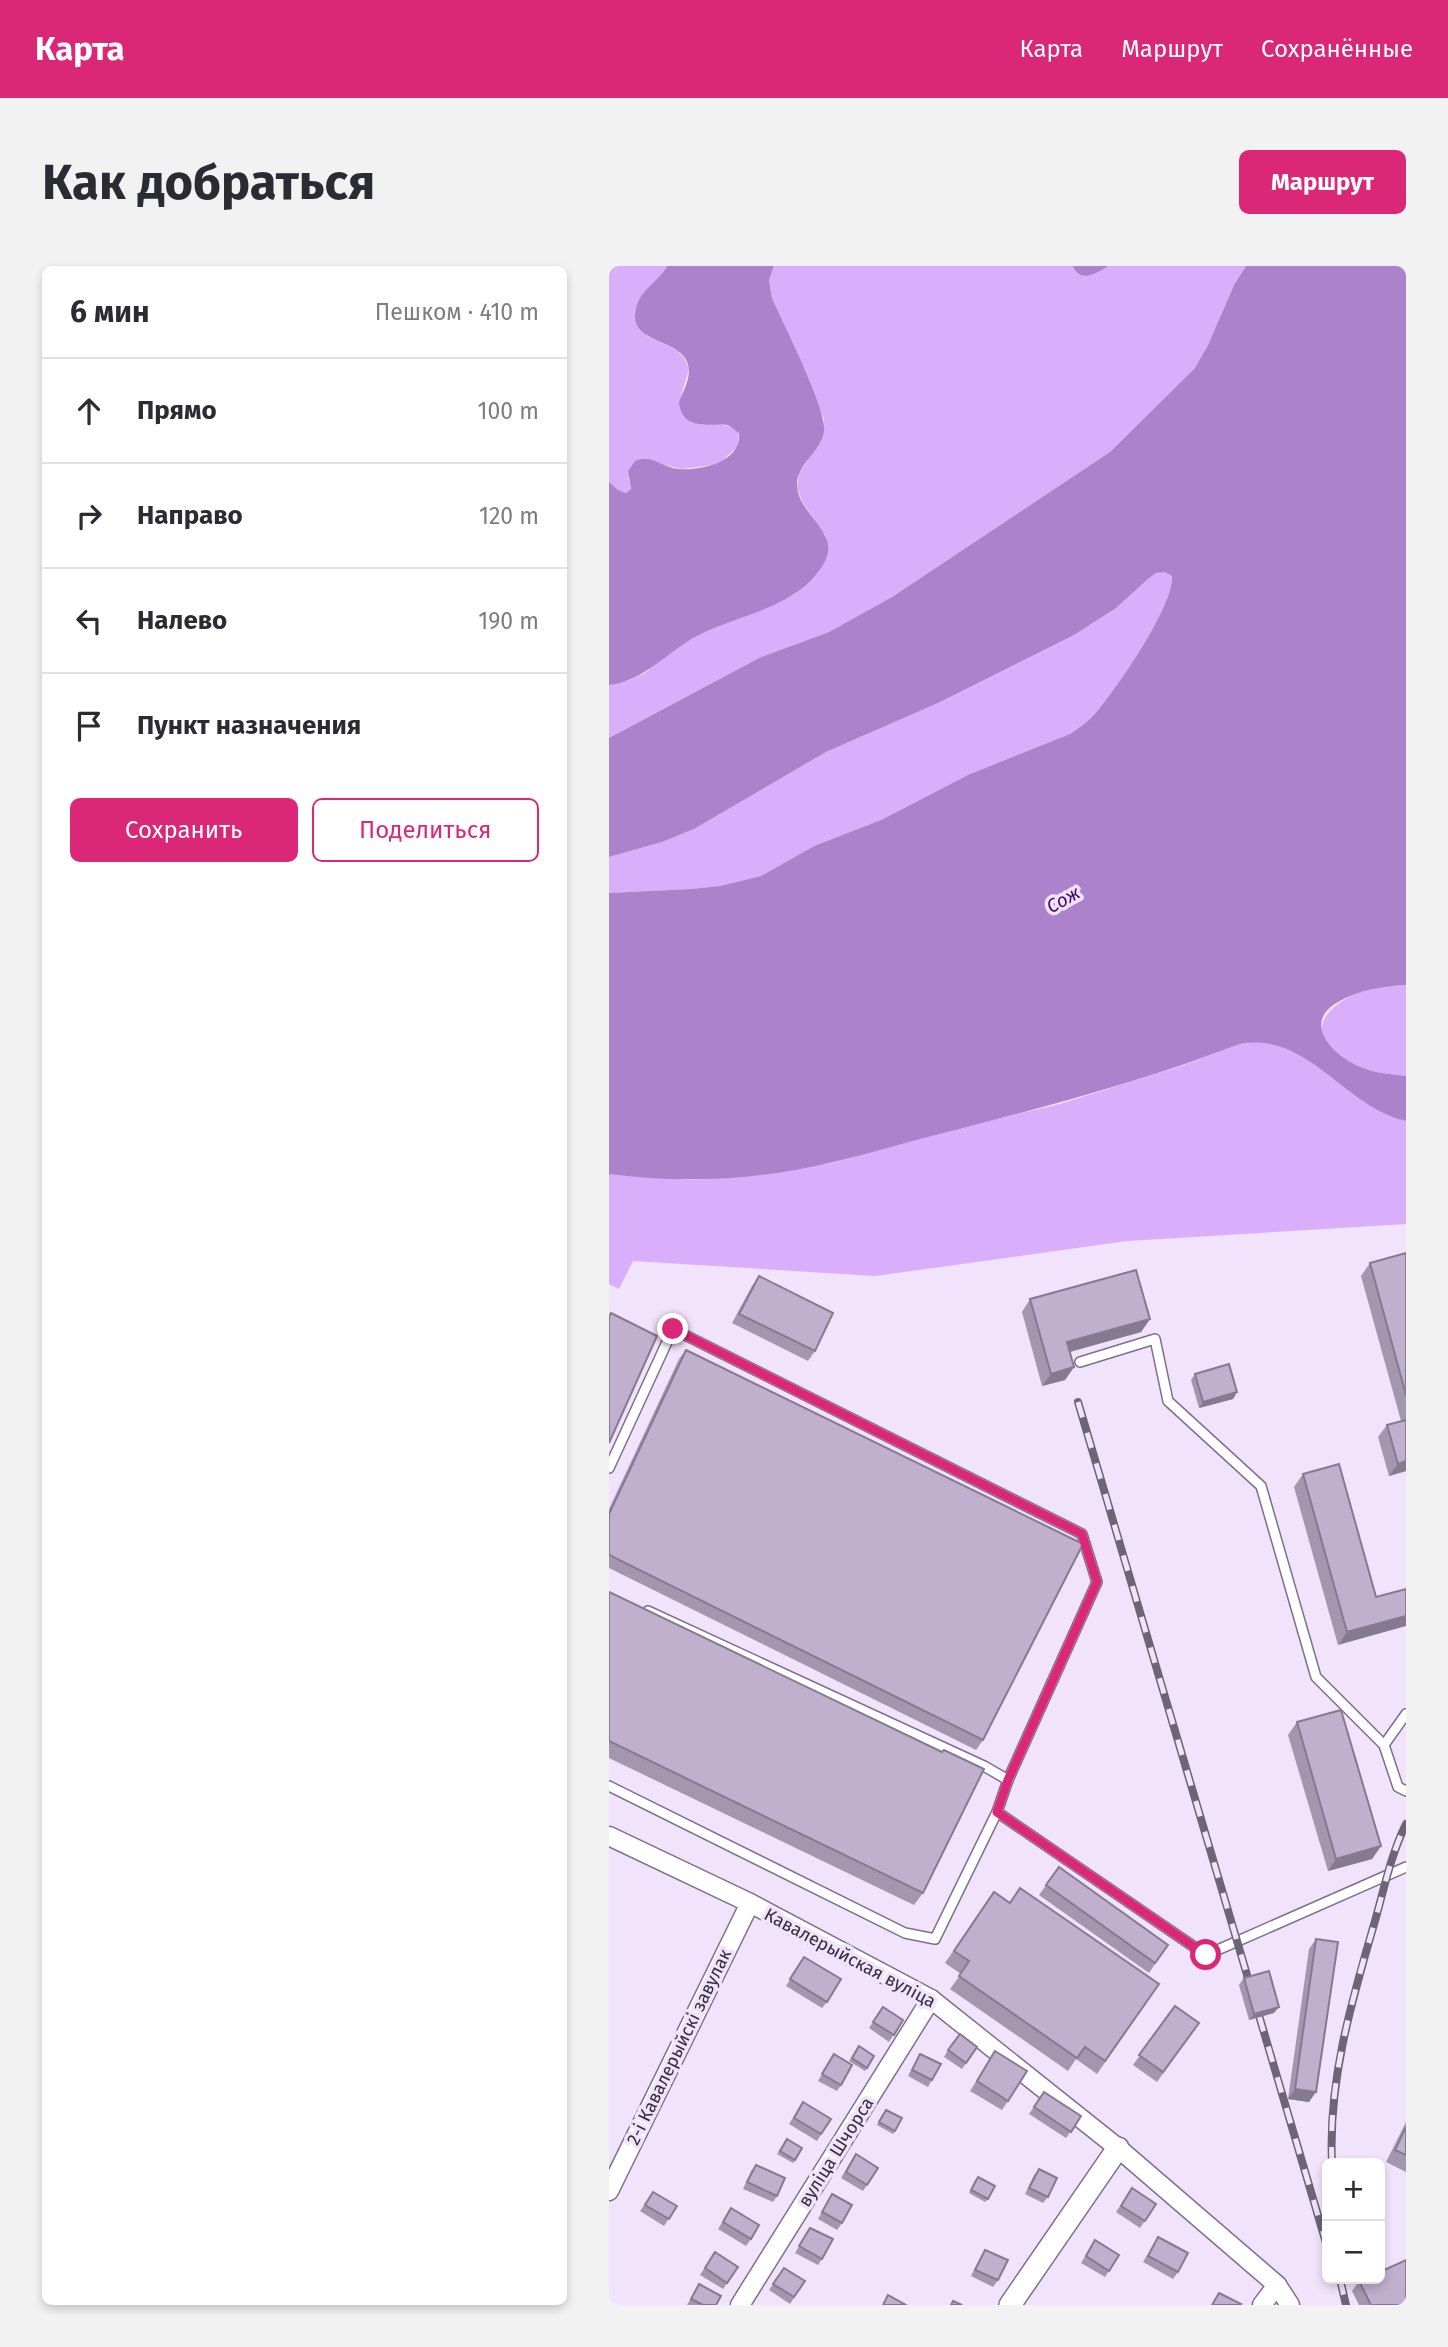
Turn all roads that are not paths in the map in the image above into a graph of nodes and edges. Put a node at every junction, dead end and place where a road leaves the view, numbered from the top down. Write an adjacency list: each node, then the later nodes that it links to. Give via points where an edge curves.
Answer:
1 (1080, 1362): 5 (lane, via 1155,1339 1168,1401 1261,1486 1316,1677)
2 (609, 1468): 6 (lane, via 673,1329 1082,1534 1097,1582)
3 (634, 1604): 6 (lane)
4 (1406, 1714): 5 (lane)
5 (1384, 1745): 8 (lane, via 1398,1787)
6 (1008, 1780): 9 (lane)
7 (609, 1786): 9 (lane, via 905,1933 935,1939)
8 (1406, 1791)
9 (997, 1812): 11 (lane, via 1206,1955)
10 (609, 1836): 12 (street, Кавалерыйская вуліца)
11 (1406, 1867)
12 (750, 1903): 13 (street, Кавалерыйская вуліца); 15 (street, 2-і Кавалерыйскі завулак)
13 (931, 1999): 14 (street, Кавалерыйская вуліца); 17 (street, вуліца Шчорса)
14 (1118, 2148): 16 (street, Кавалерыйская вуліца); 18 (street)
15 (609, 2191)
16 (1277, 2285): 19 (street); 20 (street, Кавалерыйская вуліца)
17 (740, 2305)
18 (1010, 2305)
19 (1262, 2305)
20 (1290, 2305)

